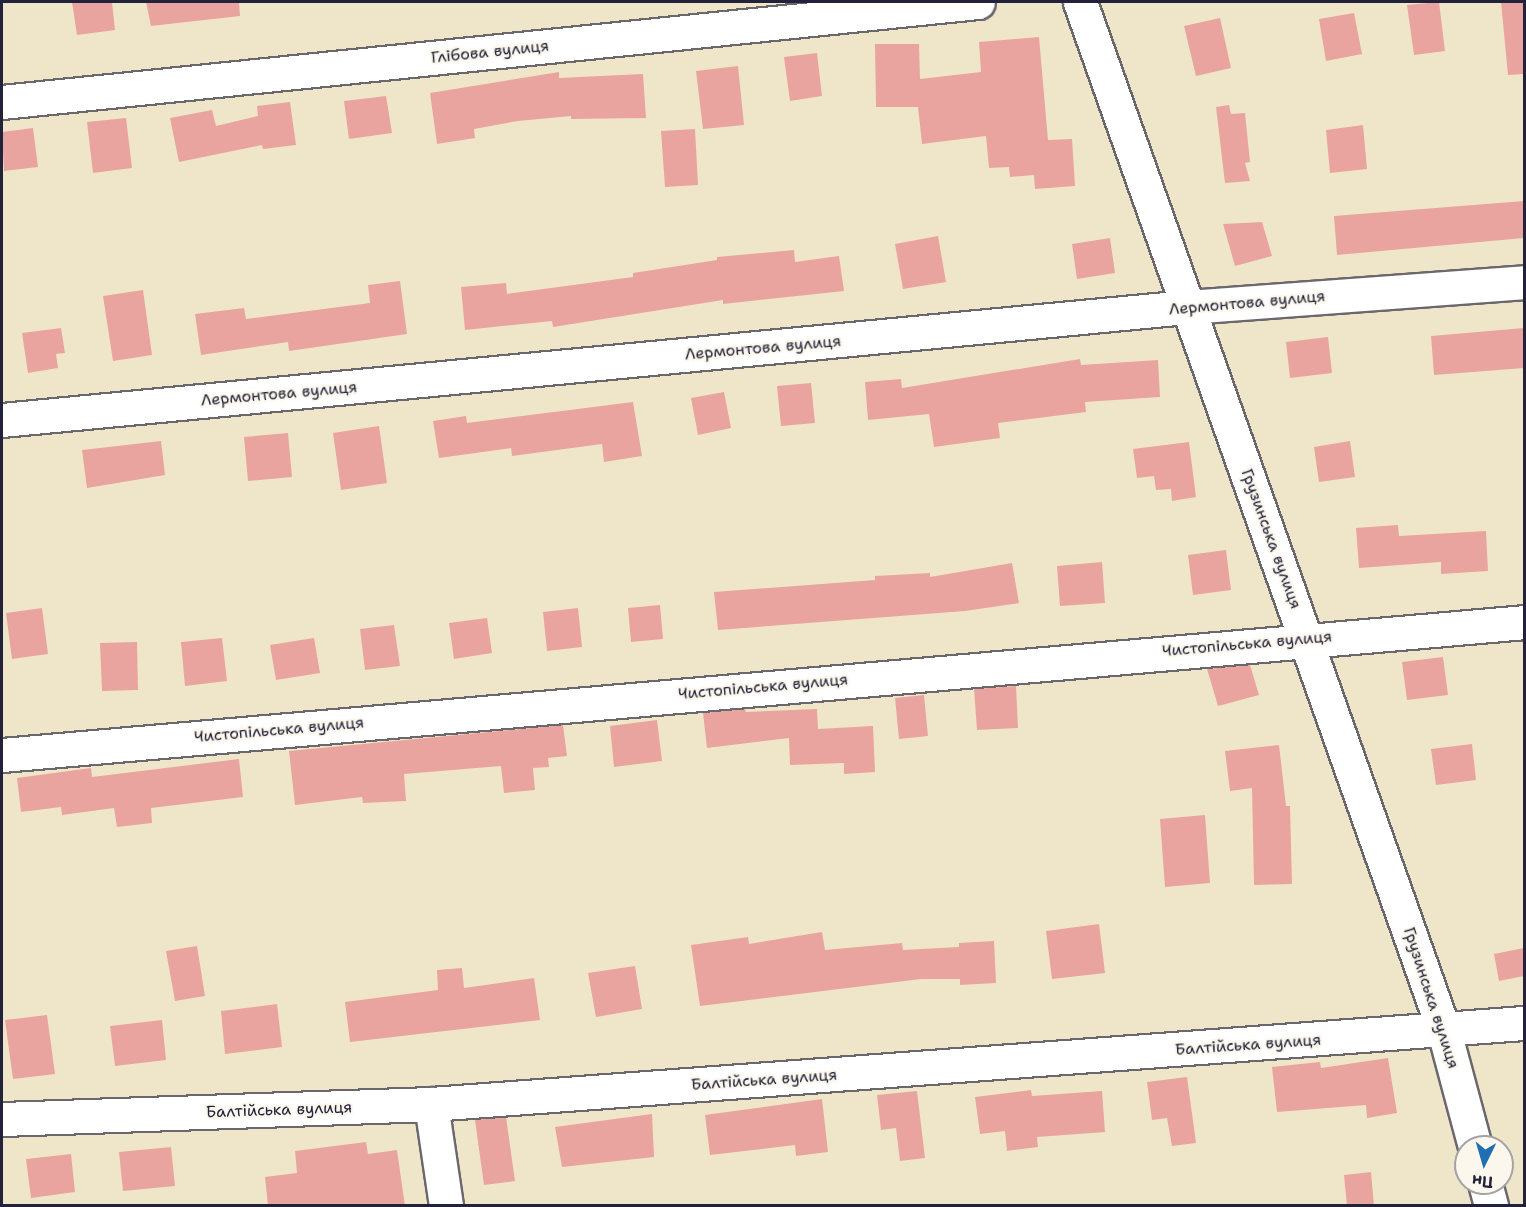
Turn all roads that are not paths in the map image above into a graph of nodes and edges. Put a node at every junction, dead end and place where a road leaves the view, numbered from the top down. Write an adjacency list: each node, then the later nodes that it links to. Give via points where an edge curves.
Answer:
1 (978, 2): 3 (street, Глібова вулиця)
2 (1080, 2): 5 (street, Грузинська вулиця)
3 (2, 102)
4 (1524, 282): 5 (street, Лермонтова вулиця)
5 (1187, 308): 6 (street, Лермонтова вулиця); 8 (street, Грузинська вулиця)
6 (2, 420)
7 (1524, 622): 8 (street, Чистопільська вулиця)
8 (1307, 639): 9 (street, Чистопільська вулиця); 11 (street, Грузинська вулиця)
9 (2, 755)
10 (1524, 1023): 11 (street, Балтійська вулиця)
11 (1444, 1031): 12 (street, Балтійська вулиця); 14 (street, Грузинська вулиця)
12 (431, 1104): 13 (street, Балтійська вулиця); 15 (street)
13 (2, 1119)
14 (1472, 1135)
15 (446, 1206)

